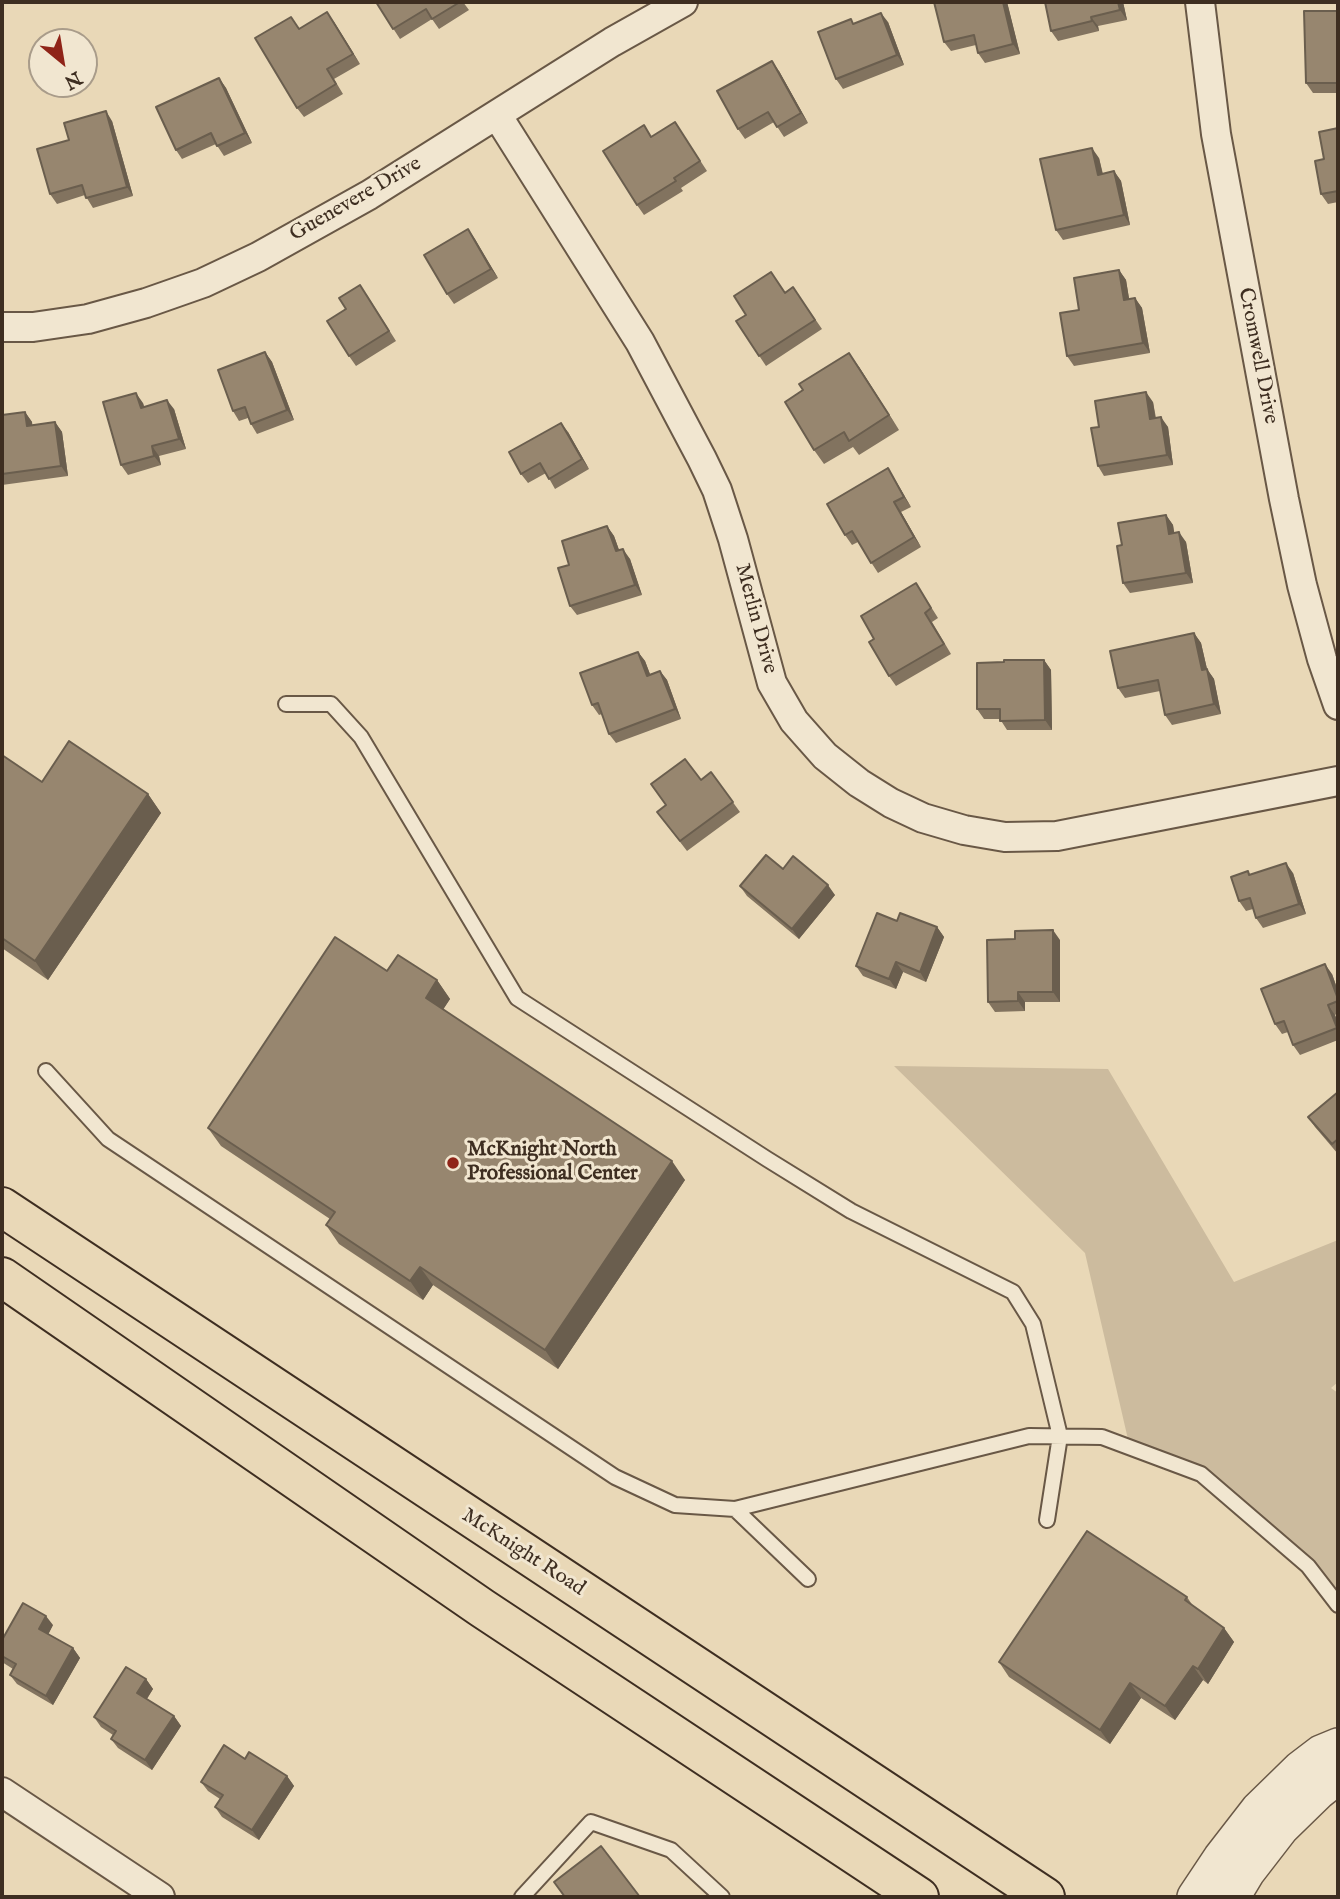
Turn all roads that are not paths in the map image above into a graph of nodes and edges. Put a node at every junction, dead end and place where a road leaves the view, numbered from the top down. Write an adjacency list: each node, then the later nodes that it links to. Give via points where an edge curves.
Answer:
1 (683, 2): 3 (street, Guenevere Drive)
2 (1200, 2): 6 (street, Cromwell Drive, via 1218,146 1284,499 1322,659)
3 (497, 115): 4 (street, Guenevere Drive, via 369,195 203,284 88,319); 7 (street, Merlin Drive, via 640,342 702,458 733,539 772,683 794,721 825,756 859,783 923,818 1005,837 1057,836)
4 (2, 327)
5 (286, 704): 11 (lane, via 331,704 361,737 517,998 851,1211 1013,1292 1033,1324)
6 (1338, 705)
7 (1338, 781)
8 (46, 1071): 12 (lane, via 108,1139 615,1478 675,1505)
9 (2, 1207): 23 (highway, McKnight Road)
10 (2, 1278): 22 (highway, via 482,1608)
11 (1060, 1436): 12 (lane, via 1029,1436); 13 (lane); 15 (lane, via 1102,1437 1201,1474 1308,1566)
12 (736, 1509): 14 (lane)
13 (1047, 1520)
14 (808, 1579)
15 (1338, 1605)
16 (1338, 1746): 24 (street, via 1300,1769 1259,1809)
17 (1338, 1776): 25 (street, via 1281,1828)
18 (2, 1792): 19 (street)
19 (160, 1897)
20 (522, 1897): 21 (lane, via 591,1822 671,1850)
21 (722, 1897)
22 (919, 1897)
23 (1045, 1897)
24 (1195, 1897)
25 (1232, 1897)

